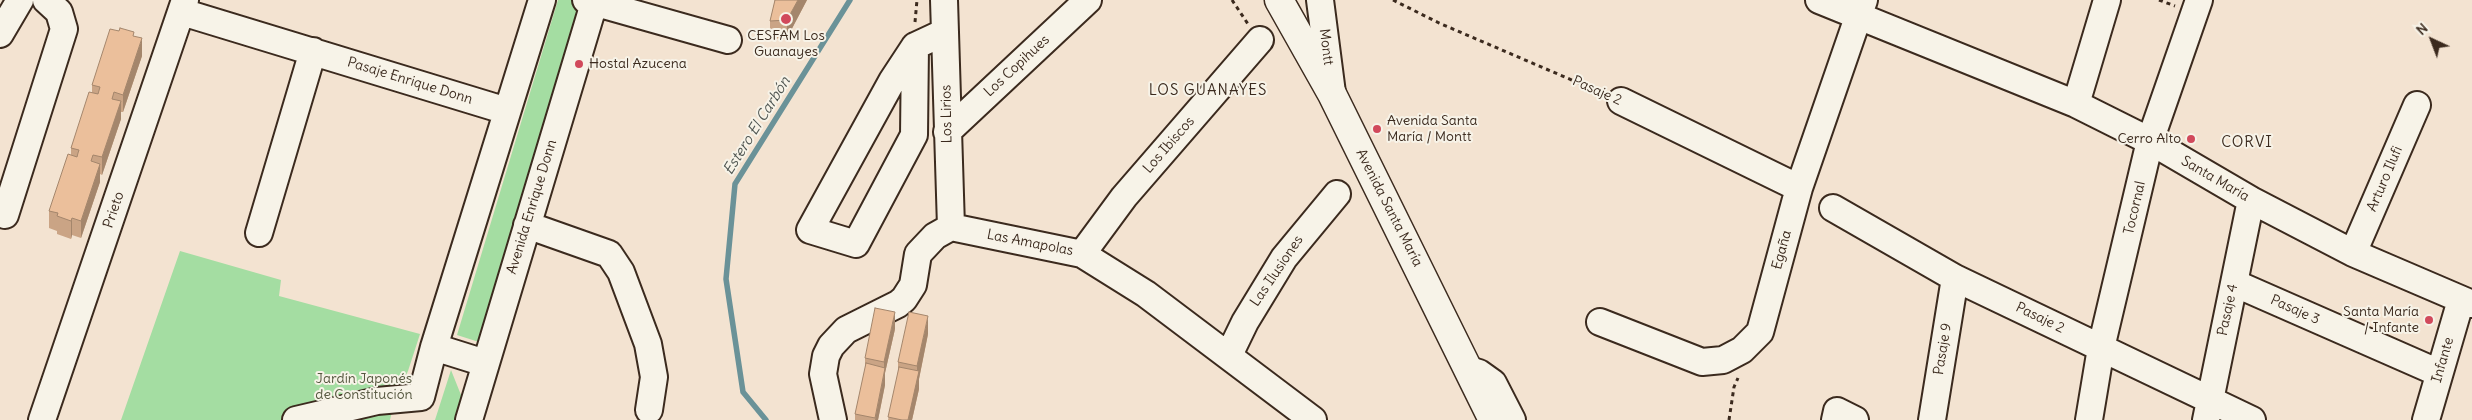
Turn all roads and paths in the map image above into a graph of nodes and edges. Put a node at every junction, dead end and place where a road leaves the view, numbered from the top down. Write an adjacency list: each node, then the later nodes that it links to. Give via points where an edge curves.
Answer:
1 (20, 0): 16 (street)
2 (46, 0): 32 (street, via 59,12 64,30)
3 (542, 0): 25 (street)
4 (944, 0): 15 (street, Los Lirios)
5 (1088, 0): 26 (street, Los Copihues)
6 (1279, 0): 21 (main road, Avenida Santa María)
7 (1320, 0): 21 (street, Montt)
8 (1393, 0): 22 (path, Pasaje 2)
9 (1819, 0): 14 (street, Santa María)
10 (2107, 0): 23 (street)
11 (2199, 0): 27 (street, Tocornal)
12 (592, 1): 17 (street); 33 (street, Avenida Enrique Donn)
13 (184, 6): 20 (street, Pasaje Enrique Donn); 50 (street, Prieto)
14 (1861, 8): 23 (street, Santa María); 28 (street, Egaña)
15 (945, 32): 19 (street); 26 (street, Los Lirios)
16 (0, 34)
17 (728, 40)
18 (1260, 40): 37 (street, Los Ibiscos, via 1124,197)
19 (915, 46): 19 (street, via 892,81 810,230 856,244 914,134)
20 (313, 52): 25 (street, Pasaje Enrique Donn); 35 (street)
21 (1332, 94): 46 (main road, Avenida Santa María)
22 (1621, 101): 28 (street, Pasaje 2)
23 (2076, 104): 27 (street, Santa María)
24 (2417, 105): 36 (street, Arturo Ilufi)
25 (507, 111): 42 (street)
26 (947, 132): 34 (street, Los Lirios)
27 (2150, 141): 30 (street, Santa María); 43 (street, Tocornal)
28 (1799, 188): 41 (street, Egaña, via 1760,332 1742,350 1723,360 1702,362)
29 (1337, 194): 44 (street, Las Ilusiones, via 1284,258 1245,322)
30 (2251, 200): 36 (street, Santa María); 39 (street, Pasaje 4)
31 (1833, 208): 38 (street, Pasaje 2)
32 (4, 215)
33 (527, 225): 45 (street, Avenida Enrique Donn); 48 (street, via 608,254 621,272 648,344 654,377)
34 (951, 227): 37 (street, Las Amapolas); 53 (street, via 935,236 918,254 913,286 904,299 846,330 830,346 823,374)
35 (259, 233)
36 (2353, 253): 40 (street, Santa María)
37 (1082, 254): 44 (street, Las Amapolas, via 1146,294)
38 (1955, 278): 43 (street, Pasaje 2); 57 (street, Pasaje 9)
39 (2234, 283): 47 (street, Pasaje 3); 49 (street, Pasaje 4)
40 (2466, 302): 47 (street, Infante)
41 (1600, 322)
42 (434, 347): 45 (street); 51 (street, via 421,398 376,401)
43 (2101, 348): 49 (street, Pasaje 2); 58 (street, Tocornal)
44 (1229, 356): 54 (street, Las Amapolas)
45 (485, 363): 52 (street, Avenida Enrique Donn)
46 (1469, 370): 55 (main road, Avenida Santa María); 56 (street, via 1493,383)
47 (2439, 373): 60 (street, Infante)
48 (649, 410)
49 (2208, 410): 59 (street, Pasaje 2)
50 (42, 420)
51 (296, 420)
52 (469, 420)
53 (834, 420)
54 (1313, 420)
55 (1493, 420)
56 (1512, 420)
57 (1932, 420)
58 (2089, 420)
59 (2252, 420)
60 (2426, 420)

